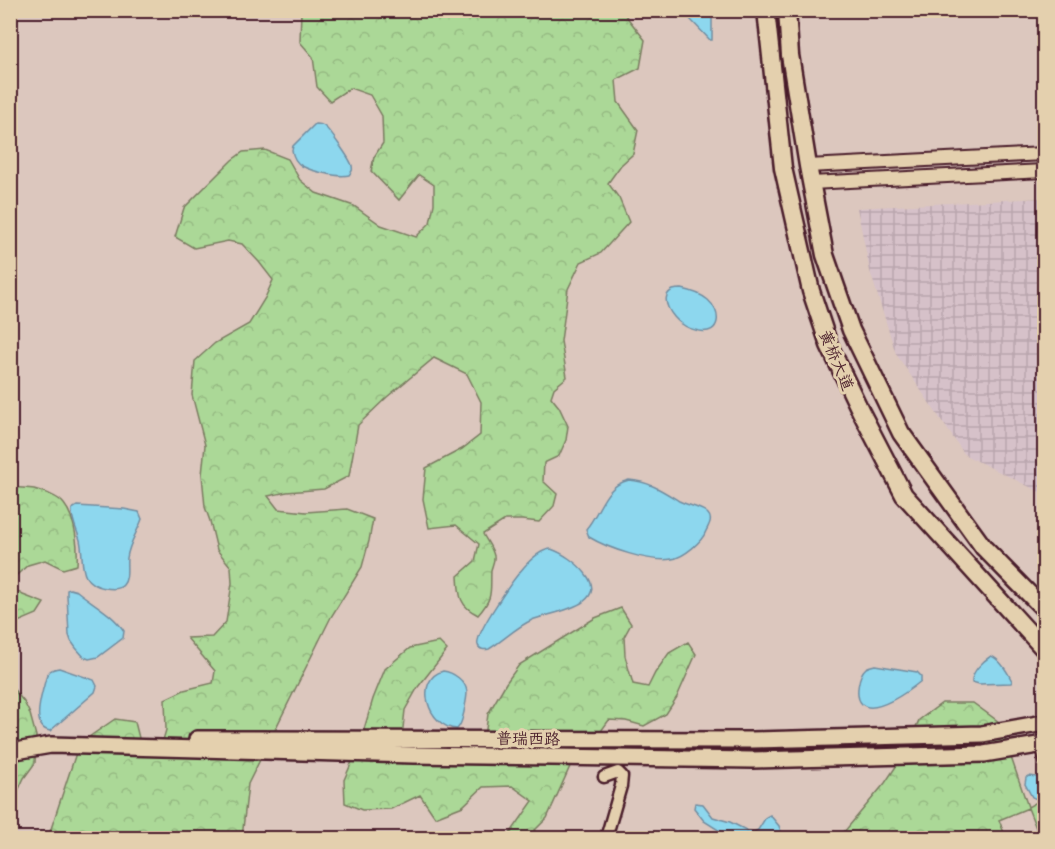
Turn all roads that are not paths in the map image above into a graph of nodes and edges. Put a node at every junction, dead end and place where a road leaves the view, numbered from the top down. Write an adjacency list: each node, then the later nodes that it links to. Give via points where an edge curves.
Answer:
1 (766, 10): 7 (highway, 黄桥大道, via 783,168 811,291 829,345 904,495)
2 (787, 10): 5 (highway, 黄桥大道, via 790,55)
3 (1044, 154): 5 (street)
4 (1044, 171): 5 (street)
5 (809, 174): 6 (highway, 黄桥大道, via 825,255 851,330 901,433 984,548)
6 (1044, 609)
7 (1044, 649)
8 (1044, 723): 9 (main road, 普瑞西路, via 982,734 752,740 46,739)
9 (10, 743)
10 (1042, 744): 11 (main road, 普瑞西路, via 984,754 752,760 51,745); 12 (lane)
11 (10, 752)
12 (1044, 767)
13 (604, 777): 14 (street, via 618,772 622,776)
14 (606, 838)

